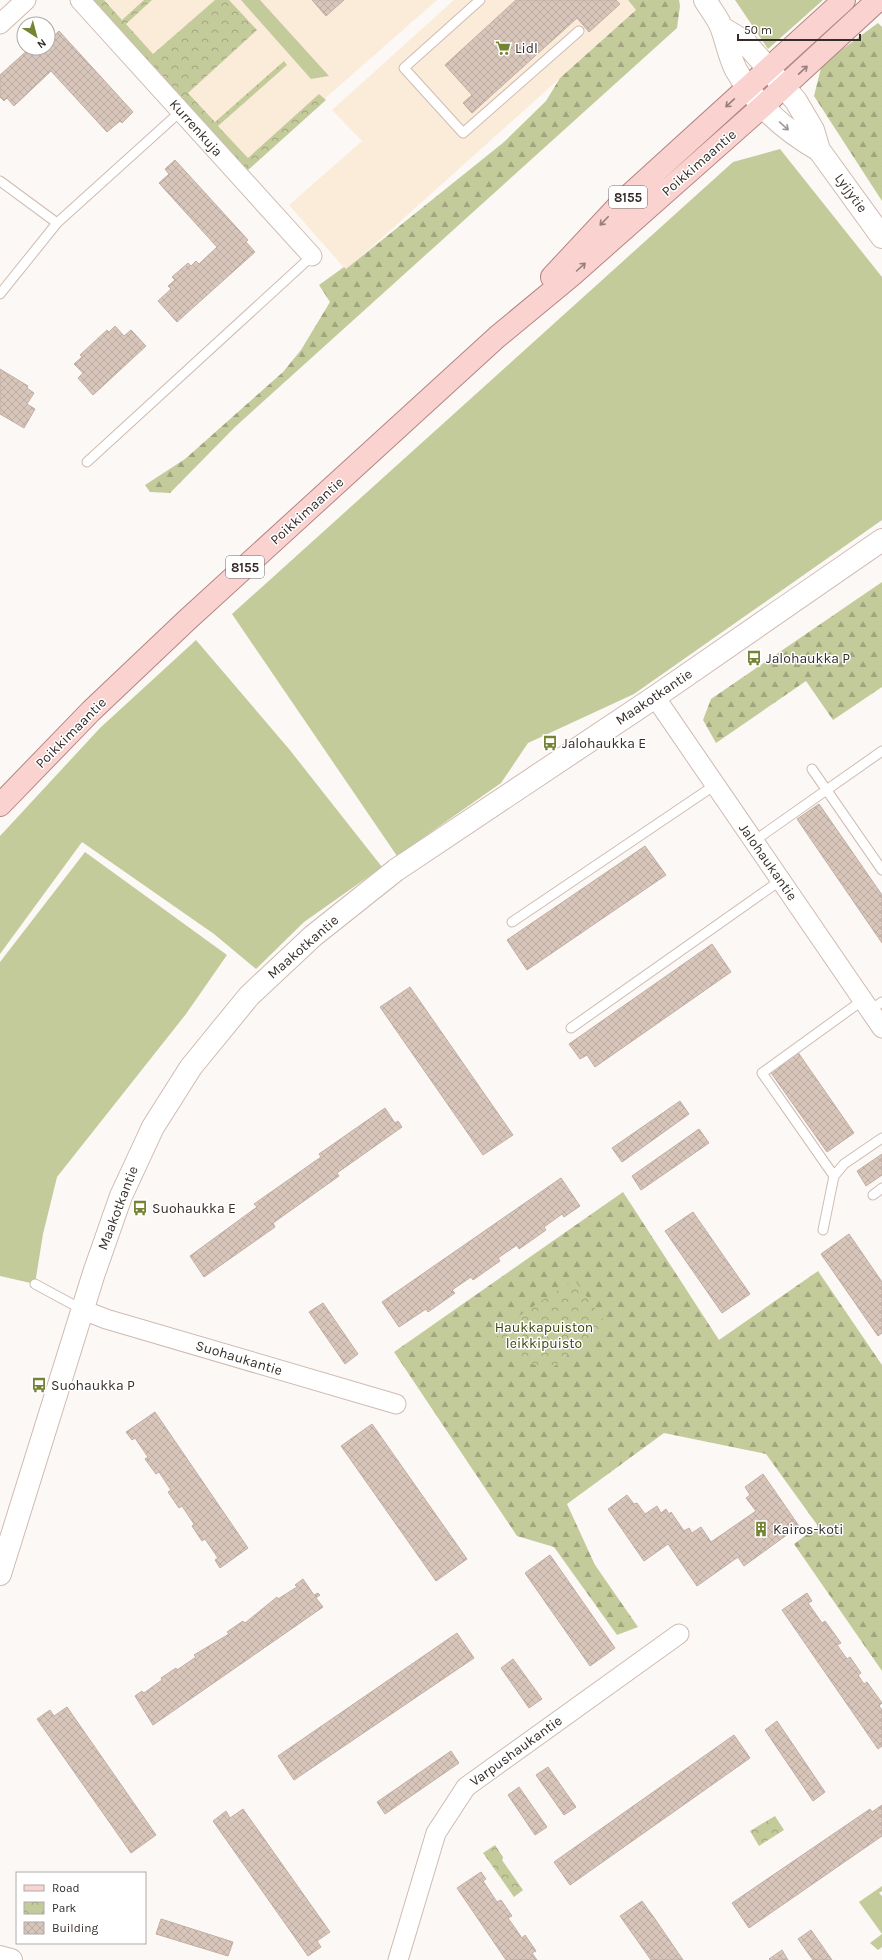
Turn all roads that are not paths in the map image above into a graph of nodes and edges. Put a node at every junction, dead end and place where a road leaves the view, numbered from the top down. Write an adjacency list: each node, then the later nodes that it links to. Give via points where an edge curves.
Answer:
1 (26, 0): 7 (street)
2 (80, 0): 14 (street, Kurrenkuja)
3 (480, 0): 9 (lane, via 404,68 463,133)
4 (705, 0): 8 (street)
5 (844, 0): 10 (main road, Poikkimaantie / 8155)
6 (878, 0): 11 (main road, Poikkimaantie / 8155, one-way to 6)
7 (0, 24)
8 (722, 28): 10 (street, Lyijytie, via 745,42); 12 (street, Lyijytie, via 736,70)
9 (579, 31)
10 (770, 68): 11 (street, Lyijytie); 12 (main road, Poikkimaantie / 8155)
11 (785, 86): 13 (main road, Poikkimaantie / 8155); 15 (street, Lyijytie, via 809,124)
12 (748, 87): 13 (street, Lyijytie); 21 (main road, Poikkimaantie / 8155, one-way to 21, via 622,202)
13 (764, 105): 15 (street, Lyijytie, one-way to 15, via 783,126); 21 (main road, Poikkimaantie / 8155, one-way to 13, via 572,275)
14 (181, 111): 17 (lane); 19 (street, Kurrenkuja)
15 (820, 150): 18 (street, Lyijytie)
16 (0, 181): 17 (lane)
17 (57, 223): 20 (lane)
18 (882, 237)
19 (312, 256): 22 (lane)
20 (0, 294)
21 (497, 337): 29 (main road, Poikkimaantie / 8155, via 187,620 91,711)
22 (87, 462)
23 (882, 540): 24 (street, Maakotkantie)
24 (655, 697): 27 (street, Jalohaukantie); 43 (street, Maakotkantie, via 396,870 313,936 249,996 190,1067 152,1127 121,1196)
25 (882, 751): 28 (lane)
26 (812, 769): 28 (lane)
27 (715, 785): 30 (street, Jalohaukantie); 33 (lane)
28 (826, 790): 30 (lane); 31 (lane)
29 (0, 806)
30 (754, 841): 32 (street, Jalohaukantie)
31 (882, 870)
32 (780, 880): 34 (street, Jalohaukantie); 35 (lane)
33 (512, 922)
34 (872, 1004): 36 (street, Jalohaukantie); 38 (lane, via 762,1073)
35 (571, 1028)
36 (882, 1028)
37 (882, 1138): 38 (lane, via 844,1164)
38 (834, 1176): 41 (lane)
39 (882, 1188): 40 (lane)
40 (873, 1195)
41 (823, 1230)
42 (35, 1284): 43 (lane)
43 (82, 1310): 44 (street, Suohaukantie); 45 (street, Maakotkantie)
44 (396, 1404)
45 (0, 1574)
46 (679, 1634): 49 (street, Varpushaukantie, via 466,1787 436,1833)
47 (0, 1957): 48 (street)
48 (11, 1960)
49 (398, 1960)

